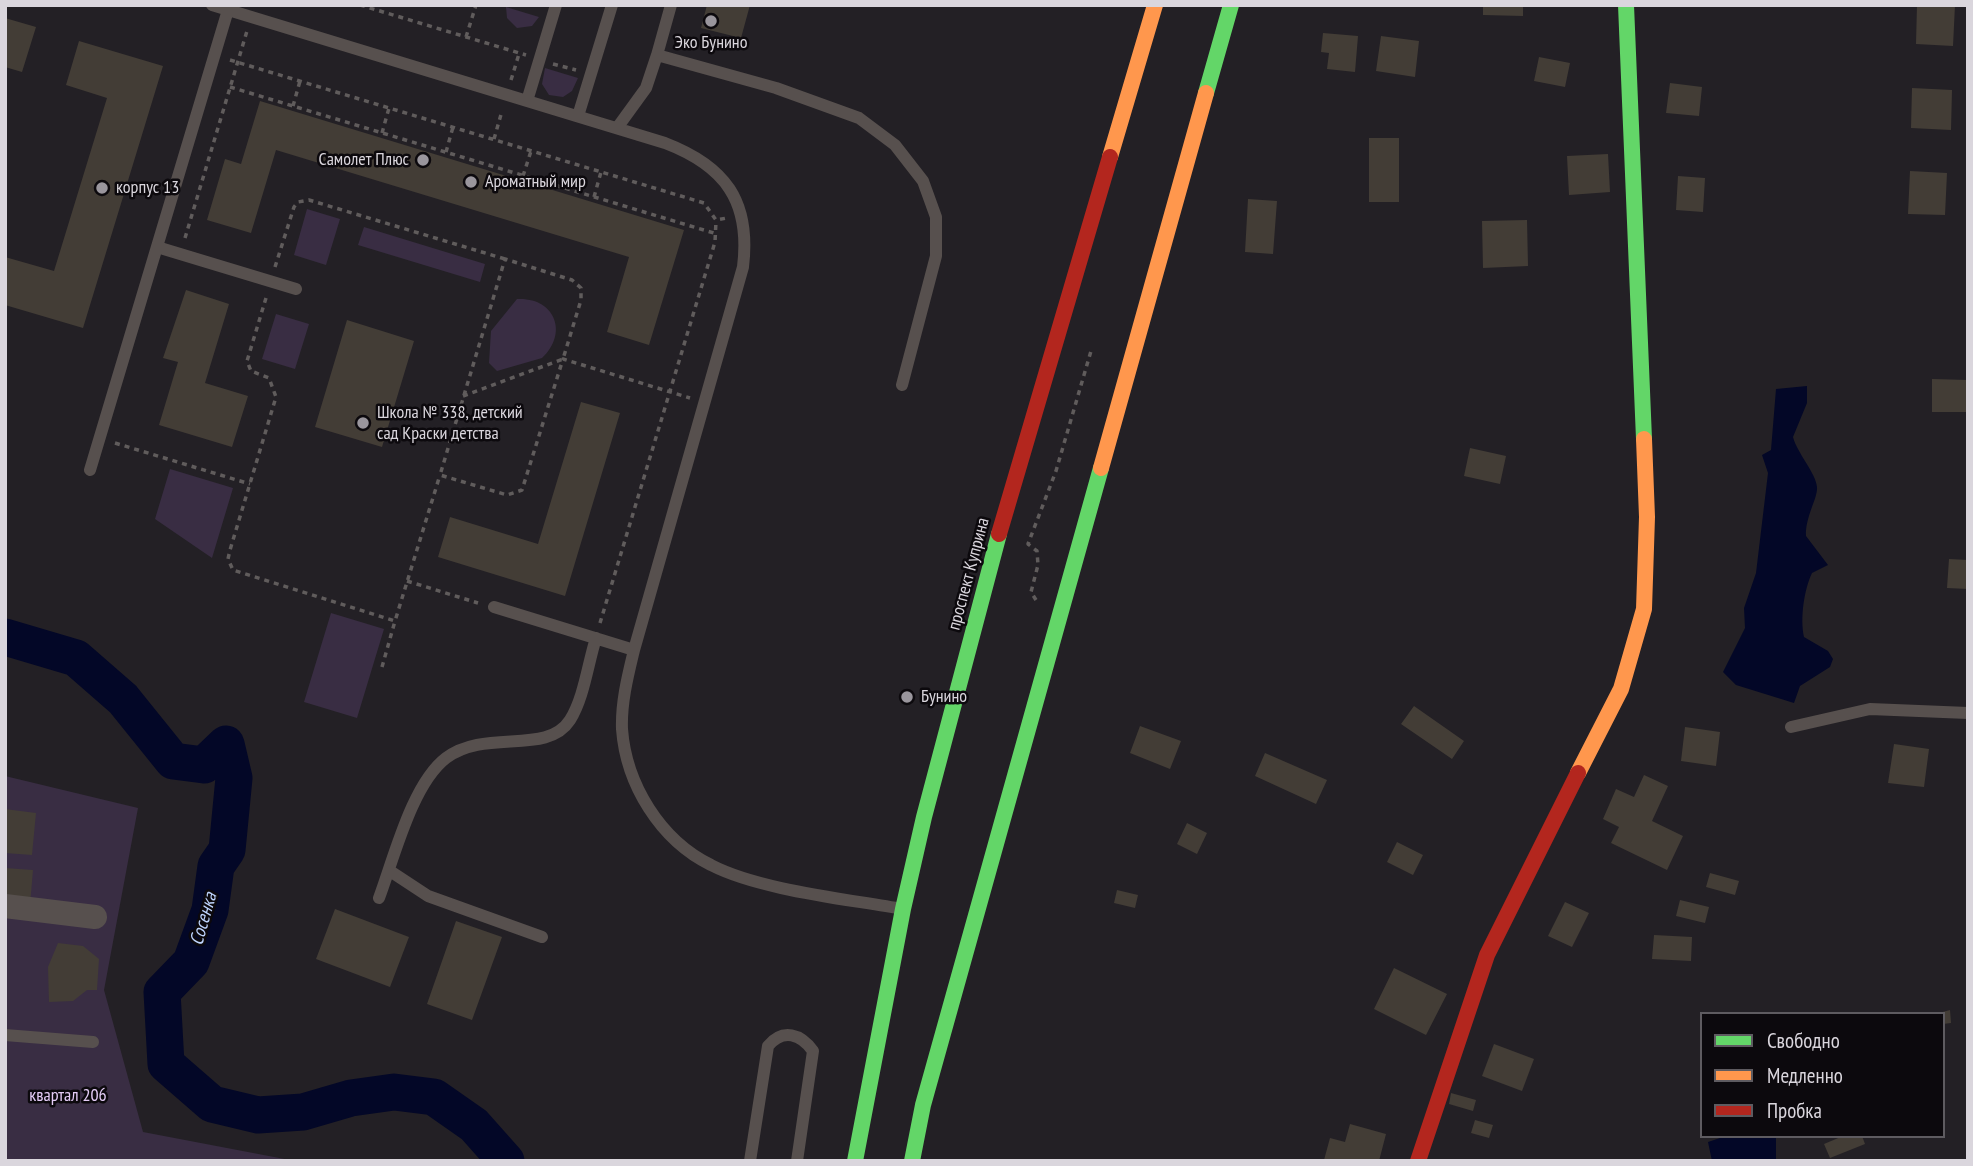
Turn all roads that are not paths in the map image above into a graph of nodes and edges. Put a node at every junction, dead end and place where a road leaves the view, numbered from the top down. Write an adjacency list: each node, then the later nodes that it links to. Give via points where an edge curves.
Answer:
1 (212, 5): 8 (lane)
2 (556, 5): 10 (lane)
3 (612, 5): 11 (lane)
4 (671, 5): 9 (lane)
5 (1155, 5): 25 (street, проспект Куприна, via 999,536)
6 (1231, 5): 33 (street, via 923,1105)
7 (1626, 5): 34 (street, via 1647,516 1644,609 1621,689 1487,955)
8 (228, 10): 10 (lane); 13 (lane)
9 (657, 55): 12 (lane, via 646,89); 15 (lane, via 776,88 859,118 895,145 923,181 936,217 936,256)
10 (527, 101): 11 (lane)
11 (578, 116): 12 (lane)
12 (617, 128): 19 (lane, via 695,154 727,184 742,214 746,244)
13 (157, 247): 14 (lane); 16 (lane)
14 (296, 289)
15 (902, 386)
16 (90, 470)
17 (494, 607): 18 (lane)
18 (596, 638): 19 (lane); 22 (lane, via 569,723 540,740 486,741 446,759 425,782)
19 (634, 650): 25 (lane, via 622,709 626,757 642,798 670,836 711,866 749,880)
20 (1968, 713): 21 (lane, via 1870,709)
21 (1791, 727)
22 (390, 871): 23 (lane); 27 (lane, via 428,897)
23 (379, 898)
24 (5, 906): 26 (street)
25 (902, 909): 32 (street, проспект Куприна)
26 (95, 917)
27 (542, 937)
28 (5, 1035): 29 (lane)
29 (93, 1042)
30 (750, 1161): 31 (lane, via 768,1046 790,1034 804,1039 813,1051)
31 (797, 1161)
32 (855, 1161)
33 (912, 1161)
34 (1418, 1161)

